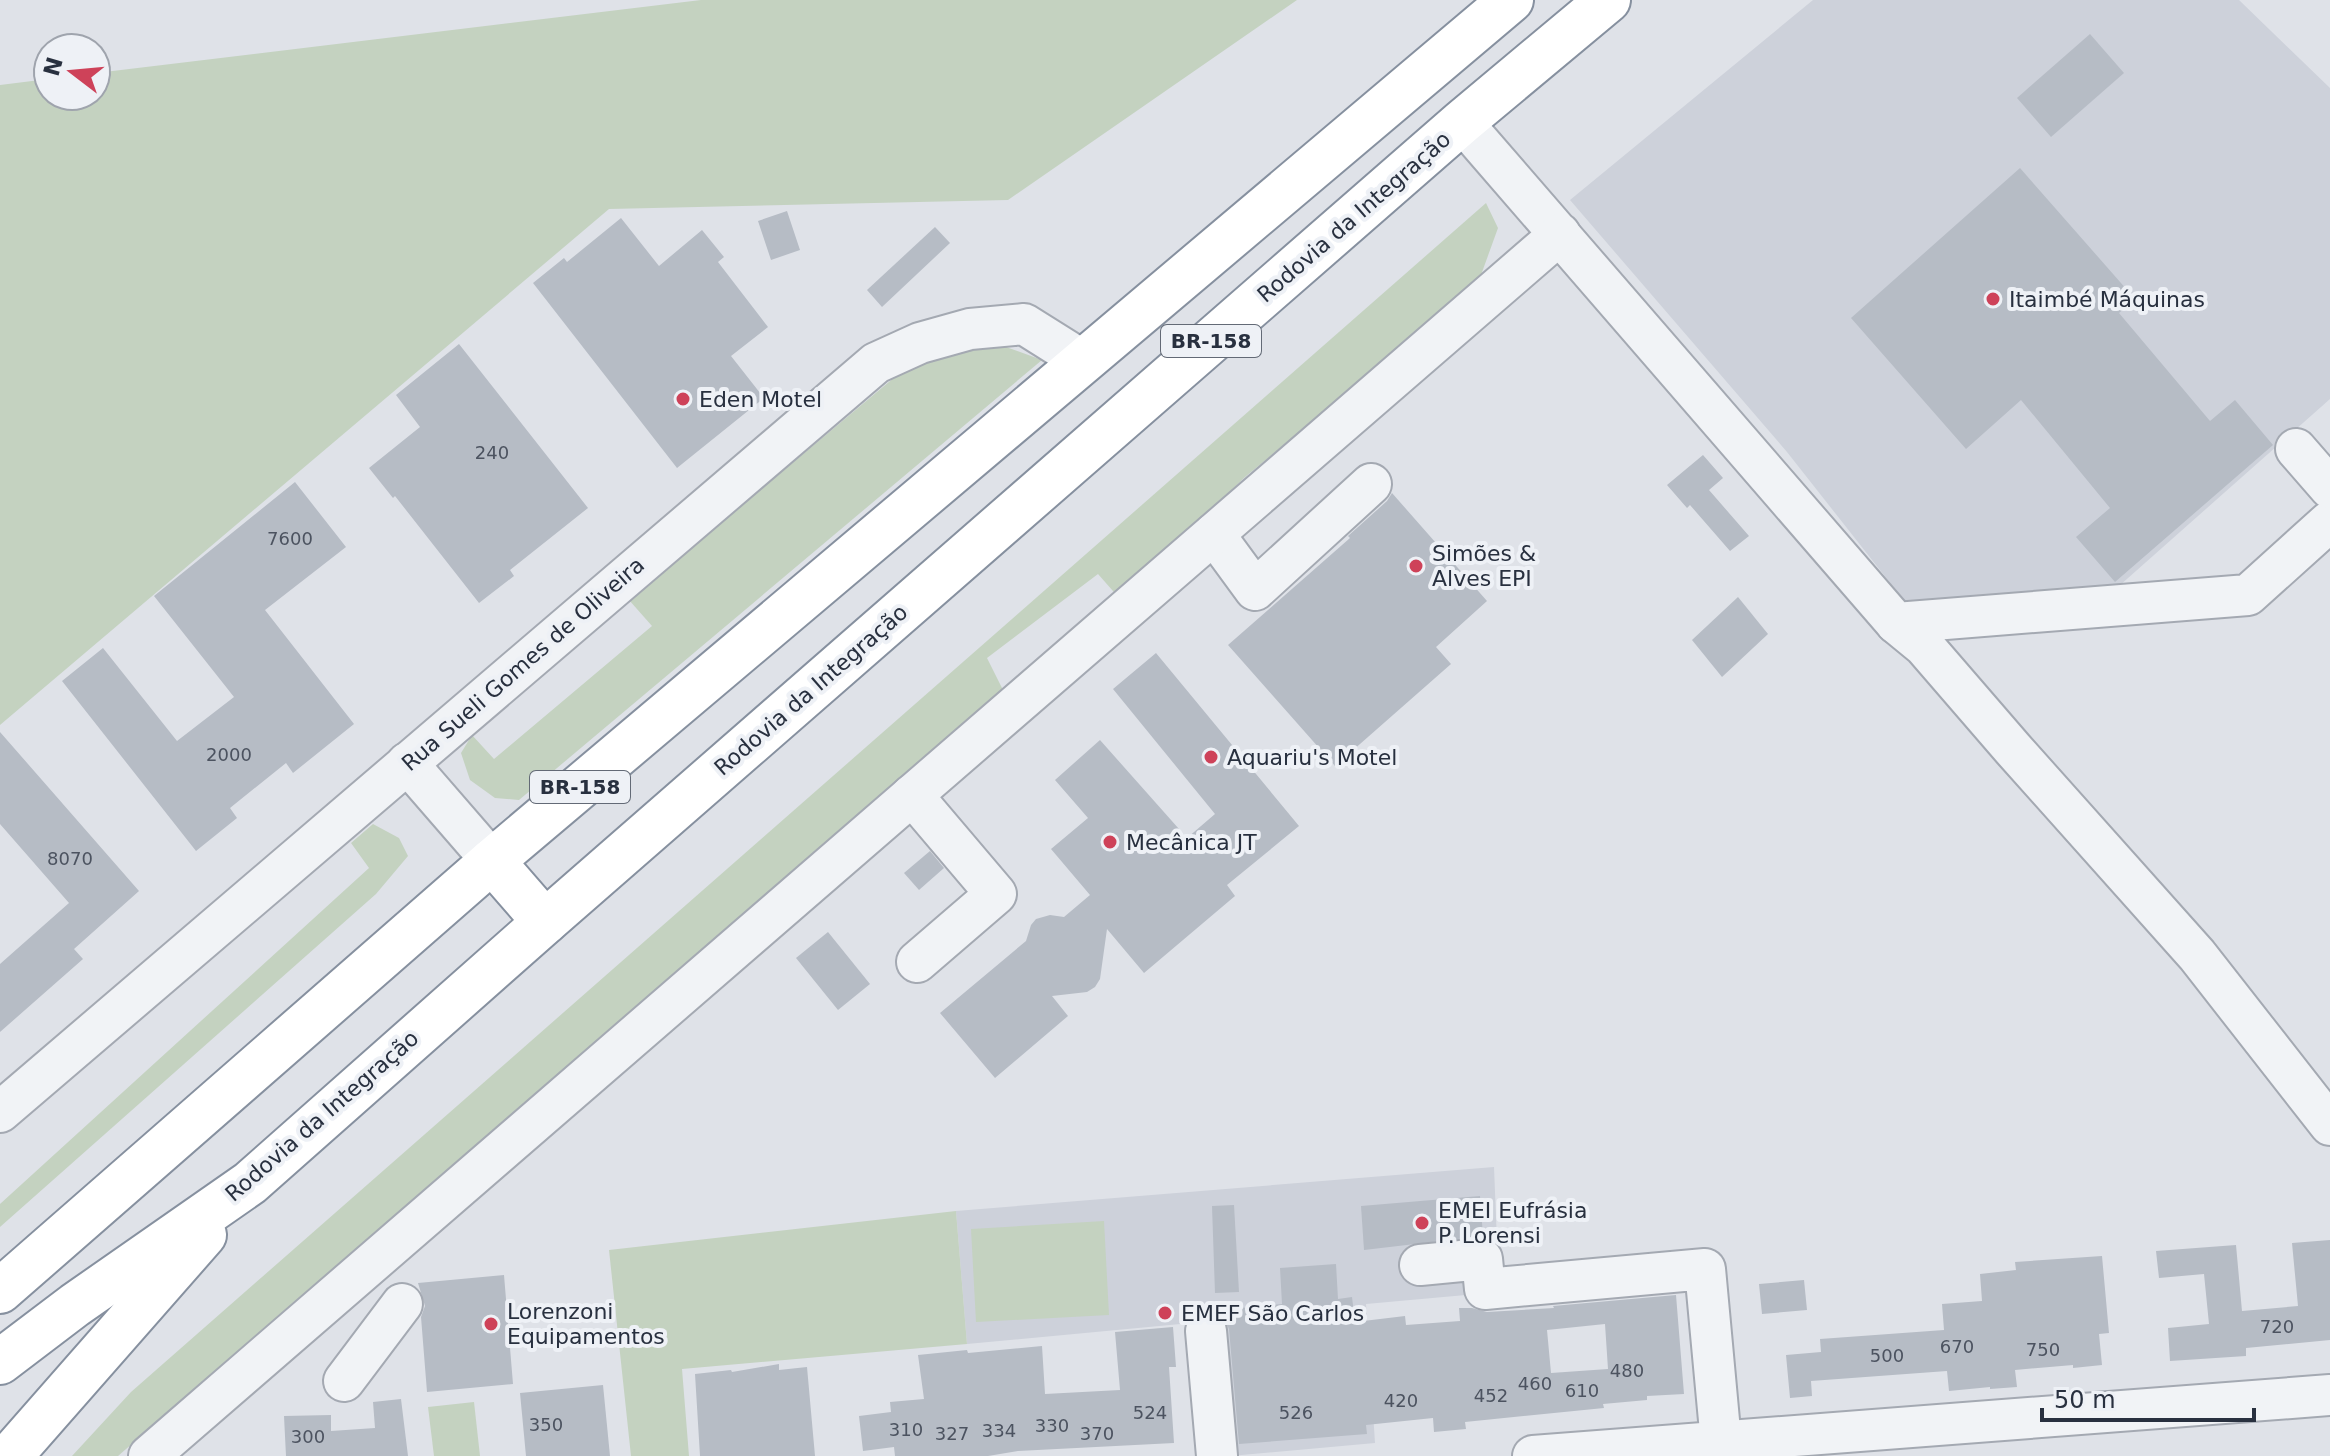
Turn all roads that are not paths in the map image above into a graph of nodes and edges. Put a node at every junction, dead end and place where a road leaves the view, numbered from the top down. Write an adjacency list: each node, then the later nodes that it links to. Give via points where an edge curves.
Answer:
1 (1511, 0): 3 (highway, BR-158)
2 (1608, 0): 4 (highway, Rodovia da Integração / BR-158)
3 (1422, 75): 4 (highway); 6 (highway, BR-158)
4 (1462, 122): 5 (street); 16 (highway, Rodovia da Integração / BR-158)
5 (1560, 234): 11 (street); 12 (street)
6 (1083, 361): 13 (street, Rua Sueli Gomes de Oliveira, via 1024,324 970,329 876,363); 15 (highway, BR-158)
7 (2296, 449): 9 (street)
8 (1371, 484): 11 (street, via 1255,590)
9 (2330, 488)
10 (2330, 521): 12 (street, via 2248,595)
11 (1214, 534): 14 (street)
12 (1896, 623): 19 (street, via 1924,646 2197,955)
13 (407, 763): 15 (street); 18 (street, Rua Sueli Gomes de Oliveira)
14 (912, 795): 17 (street, via 996,894); 24 (street)
15 (492, 861): 16 (highway); 22 (highway, BR-158)
16 (545, 922): 20 (highway, Rodovia da Integração / BR-158)
17 (917, 962)
18 (0, 1112)
19 (2330, 1125)
20 (250, 1183): 26 (highway, Rodovia da Integração / BR-158); 29 (highway)
21 (1420, 1265): 28 (street, via 1482,1259 1485,1289 1705,1269)
22 (0, 1291)
23 (402, 1304): 24 (street, via 353,1369)
24 (311, 1315): 30 (street)
25 (1206, 1331): 31 (street)
26 (0, 1362)
27 (2330, 1395): 28 (street)
28 (1721, 1442): 32 (street)
29 (10, 1456)
30 (149, 1456)
31 (1217, 1456)
32 (1533, 1456)

